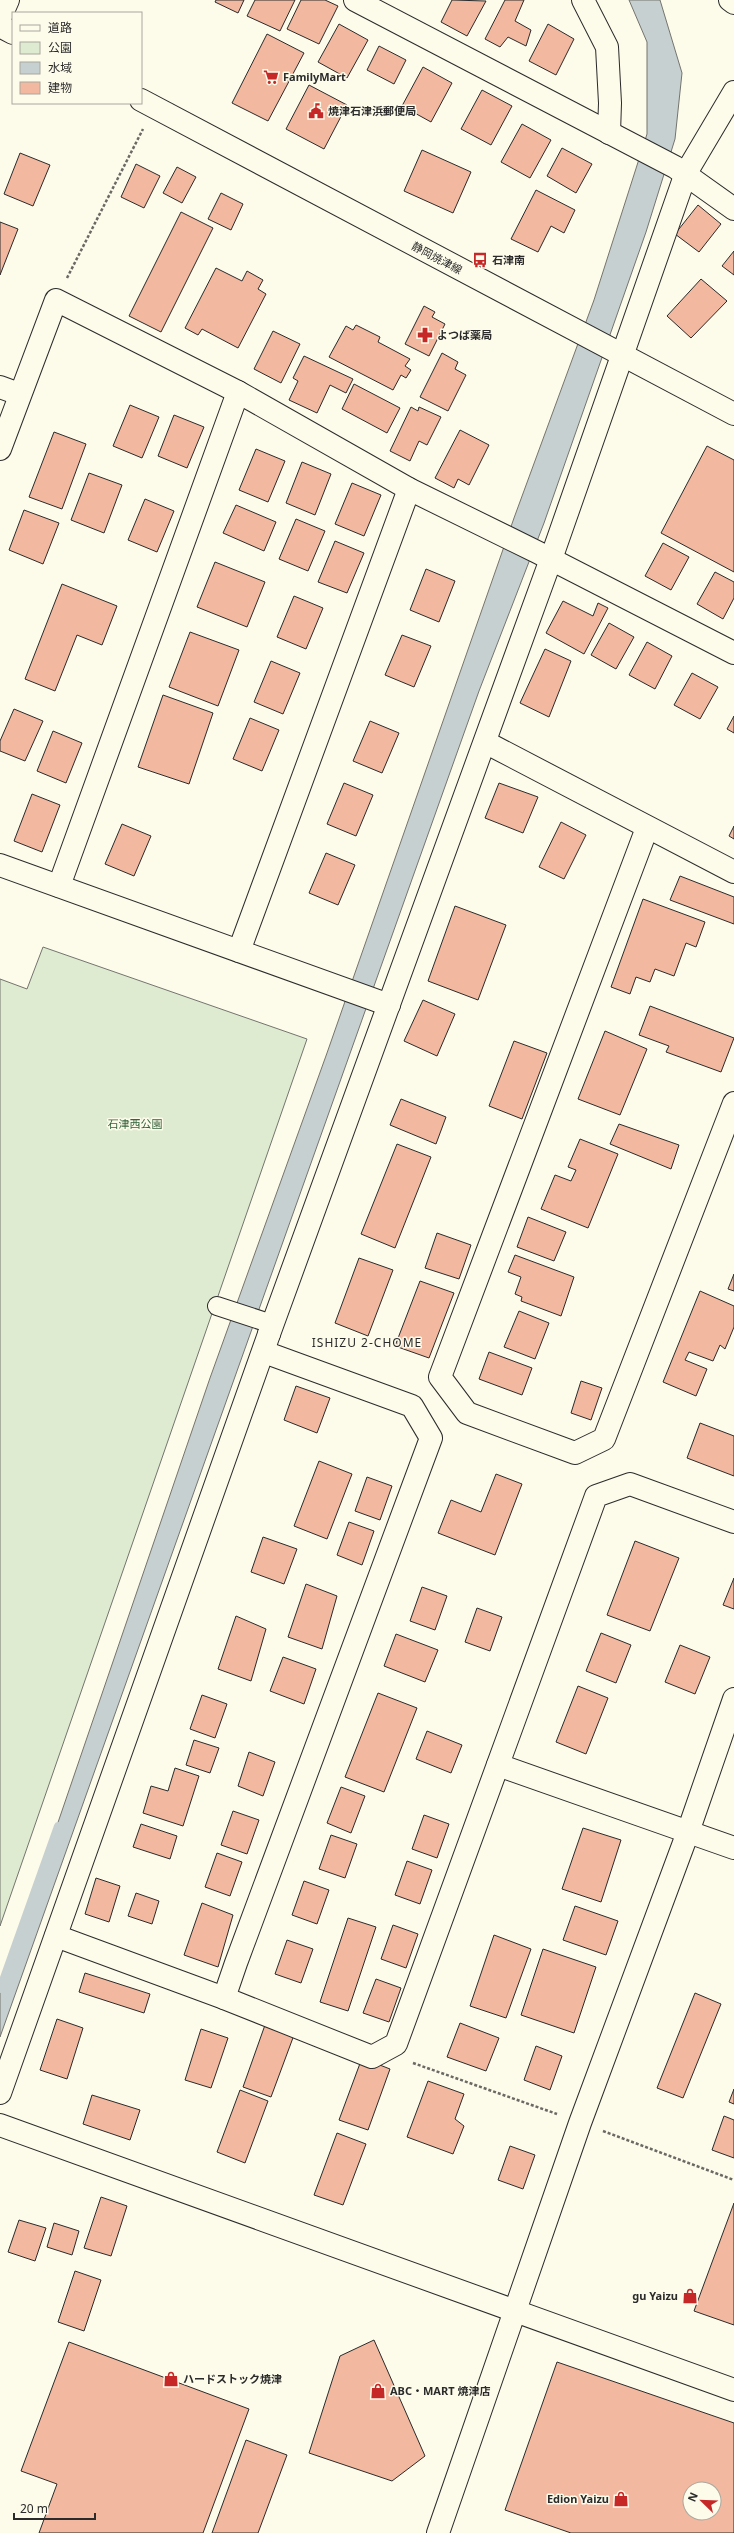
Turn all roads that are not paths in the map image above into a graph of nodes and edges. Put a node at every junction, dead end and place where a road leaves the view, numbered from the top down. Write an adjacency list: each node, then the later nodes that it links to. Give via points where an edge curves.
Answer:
1 (8, 0): 6 (street)
2 (355, 0): 11 (street)
3 (583, 0): 11 (street, via 607,47 610,102)
4 (730, 0): 5 (street)
5 (734, 3)
6 (0, 18)
7 (0, 26): 8 (street)
8 (12, 32)
9 (734, 92): 12 (street)
10 (148, 104): 14 (street, 静岡焼津線)
11 (608, 133): 12 (street)
12 (681, 170): 13 (street); 14 (street)
13 (734, 209)
14 (616, 353): 17 (street, 静岡焼津線); 20 (street)
15 (10, 390): 16 (street, via 56,300); 18 (street)
16 (238, 392): 19 (street); 26 (street)
17 (734, 414)
18 (0, 449)
19 (409, 489): 20 (street); 27 (street)
20 (544, 555): 21 (street); 22 (street)
21 (734, 653)
22 (485, 742): 23 (street); 28 (street)
23 (647, 828): 25 (street); 29 (street, via 440,1377 467,1413 575,1453 604,1439)
24 (0, 865): 26 (street)
25 (734, 872)
26 (59, 886): 27 (street)
27 (239, 951): 28 (street)
28 (383, 1003): 31 (street)
29 (734, 1103)
30 (216, 1306): 31 (street)
31 (268, 1337): 37 (street); 38 (street, via 412,1406 431,1438)
32 (734, 1522): 34 (street, via 630,1484 596,1496)
33 (734, 1699): 35 (street)
34 (498, 1765): 35 (street); 38 (street, via 396,2044 372,2057)
35 (688, 1832): 36 (street); 41 (street, via 580,2123)
36 (734, 1848)
37 (56, 1936): 38 (street); 39 (street)
38 (224, 1998)
39 (0, 2093)
40 (0, 2125): 41 (street)
41 (515, 2311): 42 (street); 43 (street)
42 (734, 2390)
43 (438, 2533)

